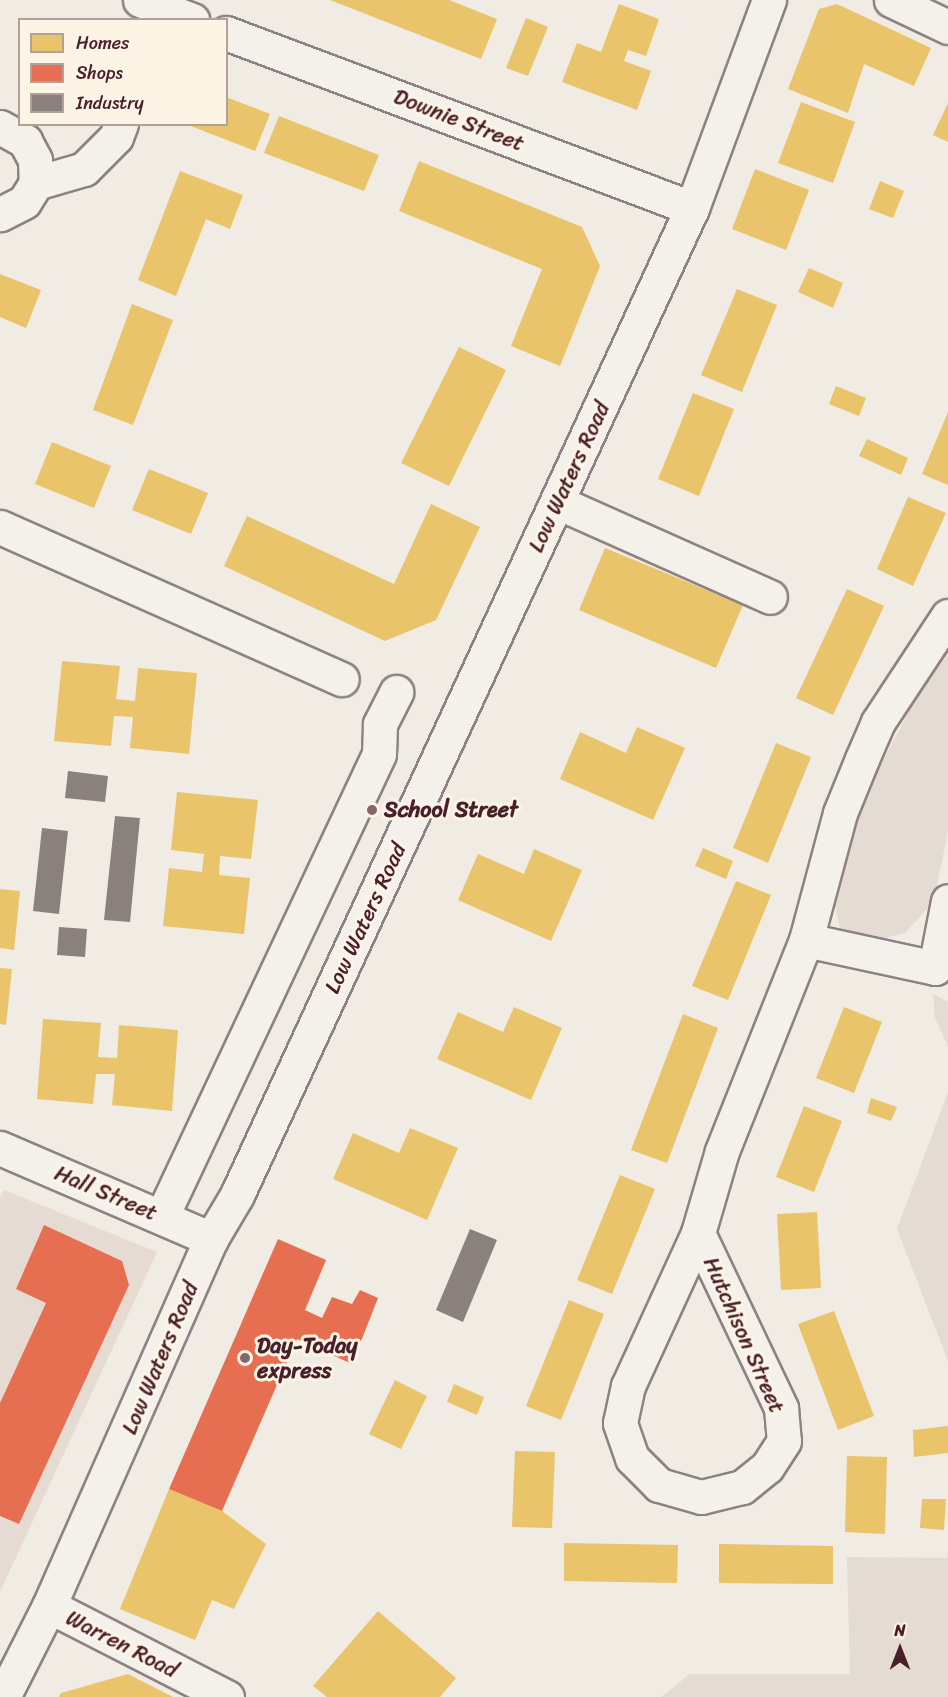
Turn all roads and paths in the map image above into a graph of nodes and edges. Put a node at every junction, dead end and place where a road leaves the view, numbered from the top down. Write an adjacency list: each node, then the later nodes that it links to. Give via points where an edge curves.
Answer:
1 (769, 0): 8 (street, Low Waters Road)
2 (891, 0): 3 (street)
3 (948, 27)
4 (228, 34): 8 (street, Downie Street)
5 (120, 126): 7 (street, via 116,137 84,169)
6 (0, 128): 7 (street, via 25,141 35,160)
7 (36, 183): 9 (street, via 24,202)
8 (692, 208): 10 (street, Low Waters Road)
9 (0, 214)
10 (557, 502): 12 (street); 21 (street, Low Waters Road, via 237,1195)
11 (0, 527): 14 (street)
12 (770, 597)
13 (948, 616): 17 (street, Hutchison Street, via 878,722 840,813)
14 (342, 679)
15 (396, 692): 19 (street, via 380,724 379,754)
16 (948, 901): 17 (street, via 935,968)
17 (806, 940): 20 (street, Hutchison Street, via 722,1151)
18 (0, 1148): 19 (street, Hall Street)
19 (162, 1216): 21 (street, Hall Street)
20 (698, 1233): 20 (street, Hutchison Street, via 781,1408 784,1441 767,1467 742,1486 701,1497 659,1485 632,1458 620,1423 628,1386)
21 (211, 1239): 22 (street, Low Waters Road)
22 (49, 1606): 23 (street, Low Waters Road); 24 (street, Warren Road)
23 (3, 1697)
24 (227, 1697)

